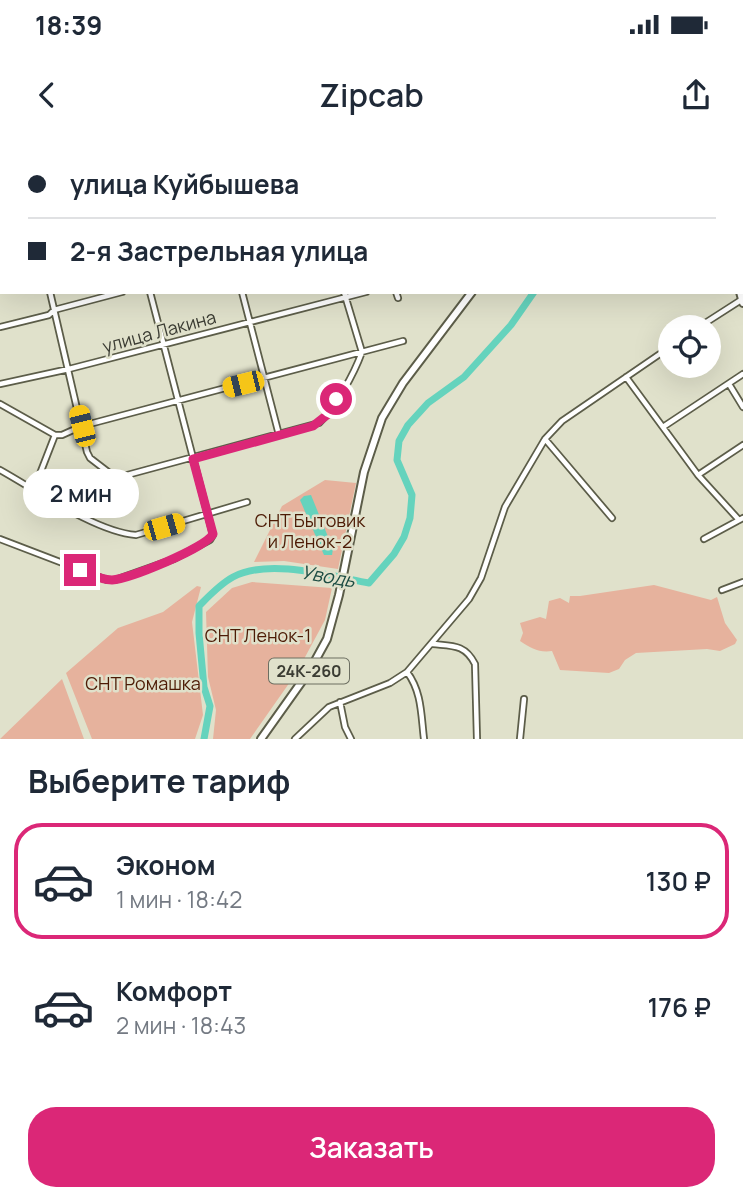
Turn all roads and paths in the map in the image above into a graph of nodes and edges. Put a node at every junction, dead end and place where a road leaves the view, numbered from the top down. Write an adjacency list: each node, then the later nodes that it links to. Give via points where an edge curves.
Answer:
1 (50, 294): 8 (street)
2 (114, 294): 8 (street)
3 (150, 294): 13 (street)
4 (242, 294): 10 (street)
5 (470, 294): 47 (main road, 24К-260, via 382,418 364,472 327,639)
6 (344, 295): 10 (street, улица Лакина); 14 (street)
7 (741, 298): 9 (street)
8 (54, 310): 11 (street); 16 (street)
9 (716, 315)
10 (249, 321): 13 (street, улица Лакина); 19 (street)
11 (0, 327)
12 (403, 341): 14 (street)
13 (163, 345): 16 (street, улица Лакина); 22 (street)
14 (362, 352): 19 (street); 28 (street, via 327,415 313,426)
15 (658, 354): 18 (street)
16 (69, 369): 20 (street, улица Лакина); 25 (street)
17 (743, 374): 21 (street)
18 (626, 377): 26 (street); 29 (street, via 562,421)
19 (264, 378): 22 (street); 28 (street)
20 (0, 384)
21 (729, 384): 24 (street); 26 (street)
22 (178, 401): 25 (street); 31 (street)
23 (0, 404): 27 (street)
24 (743, 407)
25 (82, 426): 27 (street); 31 (street, via 90,457 116,478)
26 (663, 427): 33 (street)
27 (55, 435): 34 (street)
28 (279, 435): 31 (street)
29 (545, 439): 37 (street); 43 (street, via 505,507 481,578)
30 (743, 445): 33 (street)
31 (193, 459): 36 (street)
32 (0, 470): 34 (street)
33 (698, 475): 38 (street)
34 (34, 489): 36 (street, via 83,517 126,534)
35 (247, 502): 36 (street)
36 (208, 513): 39 (street, via 213,534 205,544 116,580)
37 (612, 518)
38 (741, 519): 40 (street)
39 (0, 539)
40 (704, 539)
41 (743, 582): 42 (street)
42 (722, 590)
43 (432, 644): 44 (street); 51 (street, via 461,646 470,653 475,664)
44 (407, 672): 46 (street); 50 (street, via 419,694)
45 (524, 699): 52 (street)
46 (340, 702): 48 (street, via 329,706); 49 (street)
47 (261, 739)
48 (295, 739)
49 (351, 739)
50 (424, 739)
51 (477, 739)
52 (520, 739)

